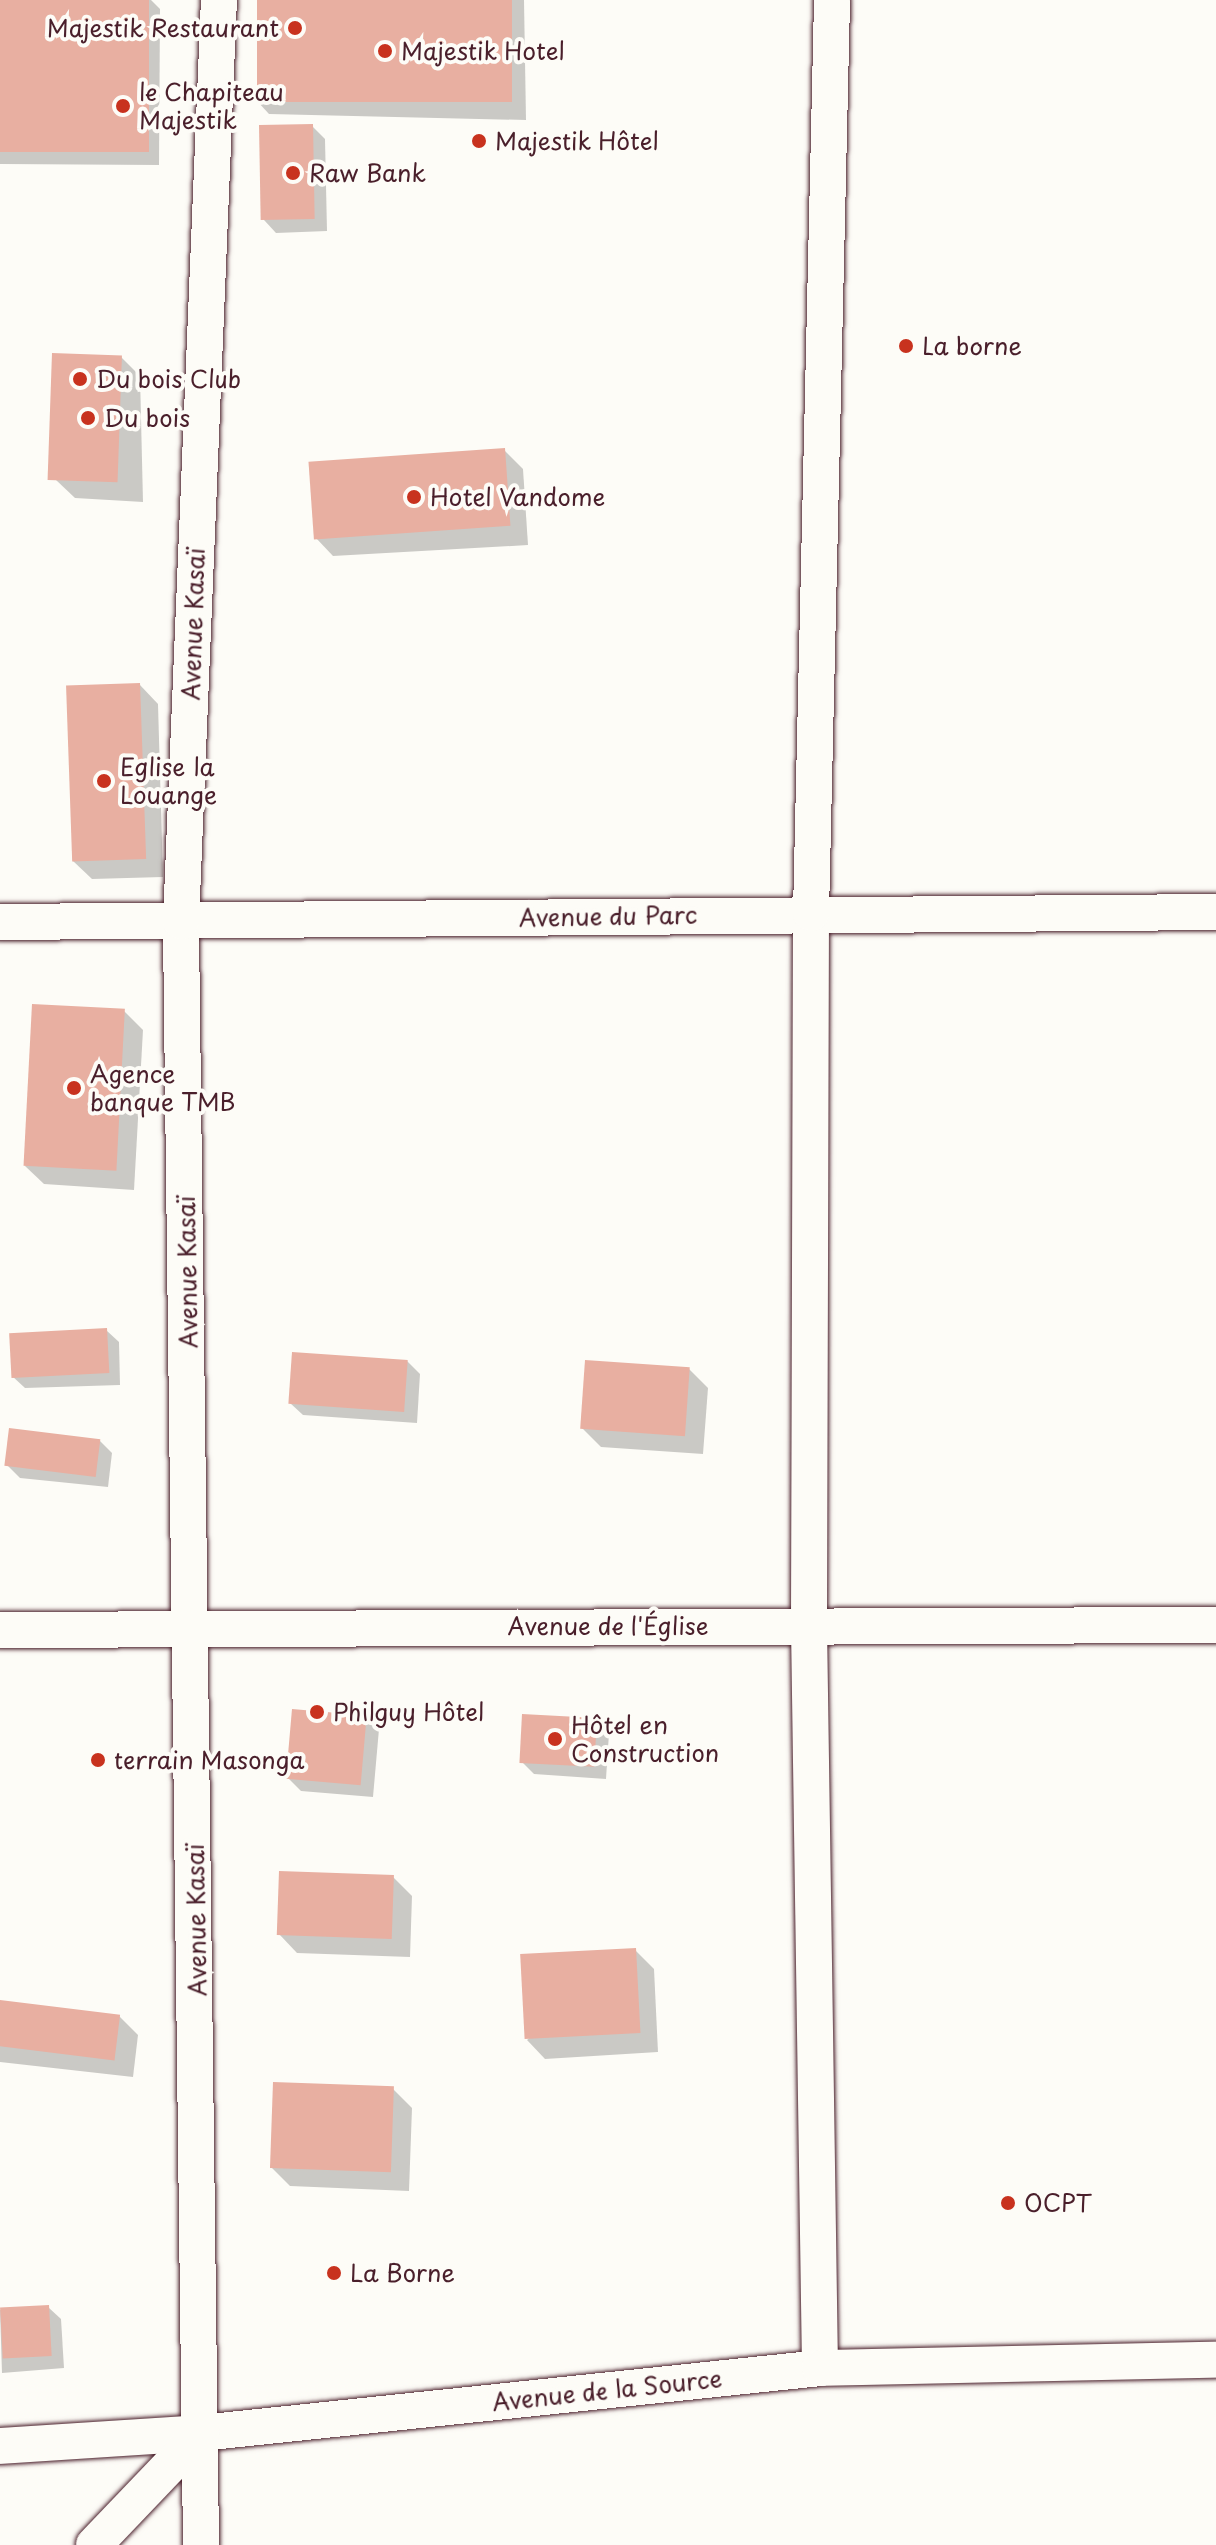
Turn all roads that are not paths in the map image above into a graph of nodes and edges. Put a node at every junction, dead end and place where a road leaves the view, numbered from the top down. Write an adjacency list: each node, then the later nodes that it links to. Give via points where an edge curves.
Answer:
1 (219, 0): 5 (street, Avenue Kasaï)
2 (832, 0): 4 (street)
3 (1216, 912): 4 (street, Avenue du Parc)
4 (811, 913): 5 (street, Avenue du Parc); 7 (street)
5 (181, 921): 6 (street, Avenue du Parc); 9 (street, Avenue Kasaï)
6 (0, 922)
7 (809, 1624): 8 (street, Avenue de l'Église); 9 (street, Avenue de l'Église); 12 (street)
8 (1216, 1625)
9 (193, 1628): 10 (street, Avenue de l'Église); 13 (street, Avenue Kasaï)
10 (0, 1630)
11 (1216, 2360): 12 (street, Avenue de la Source)
12 (820, 2368): 13 (street, Avenue de la Source)
13 (201, 2433): 14 (street, Avenue de la Source); 15 (street); 16 (street, Avenue Kasaï)
14 (0, 2446)
15 (94, 2545)
16 (201, 2545)

